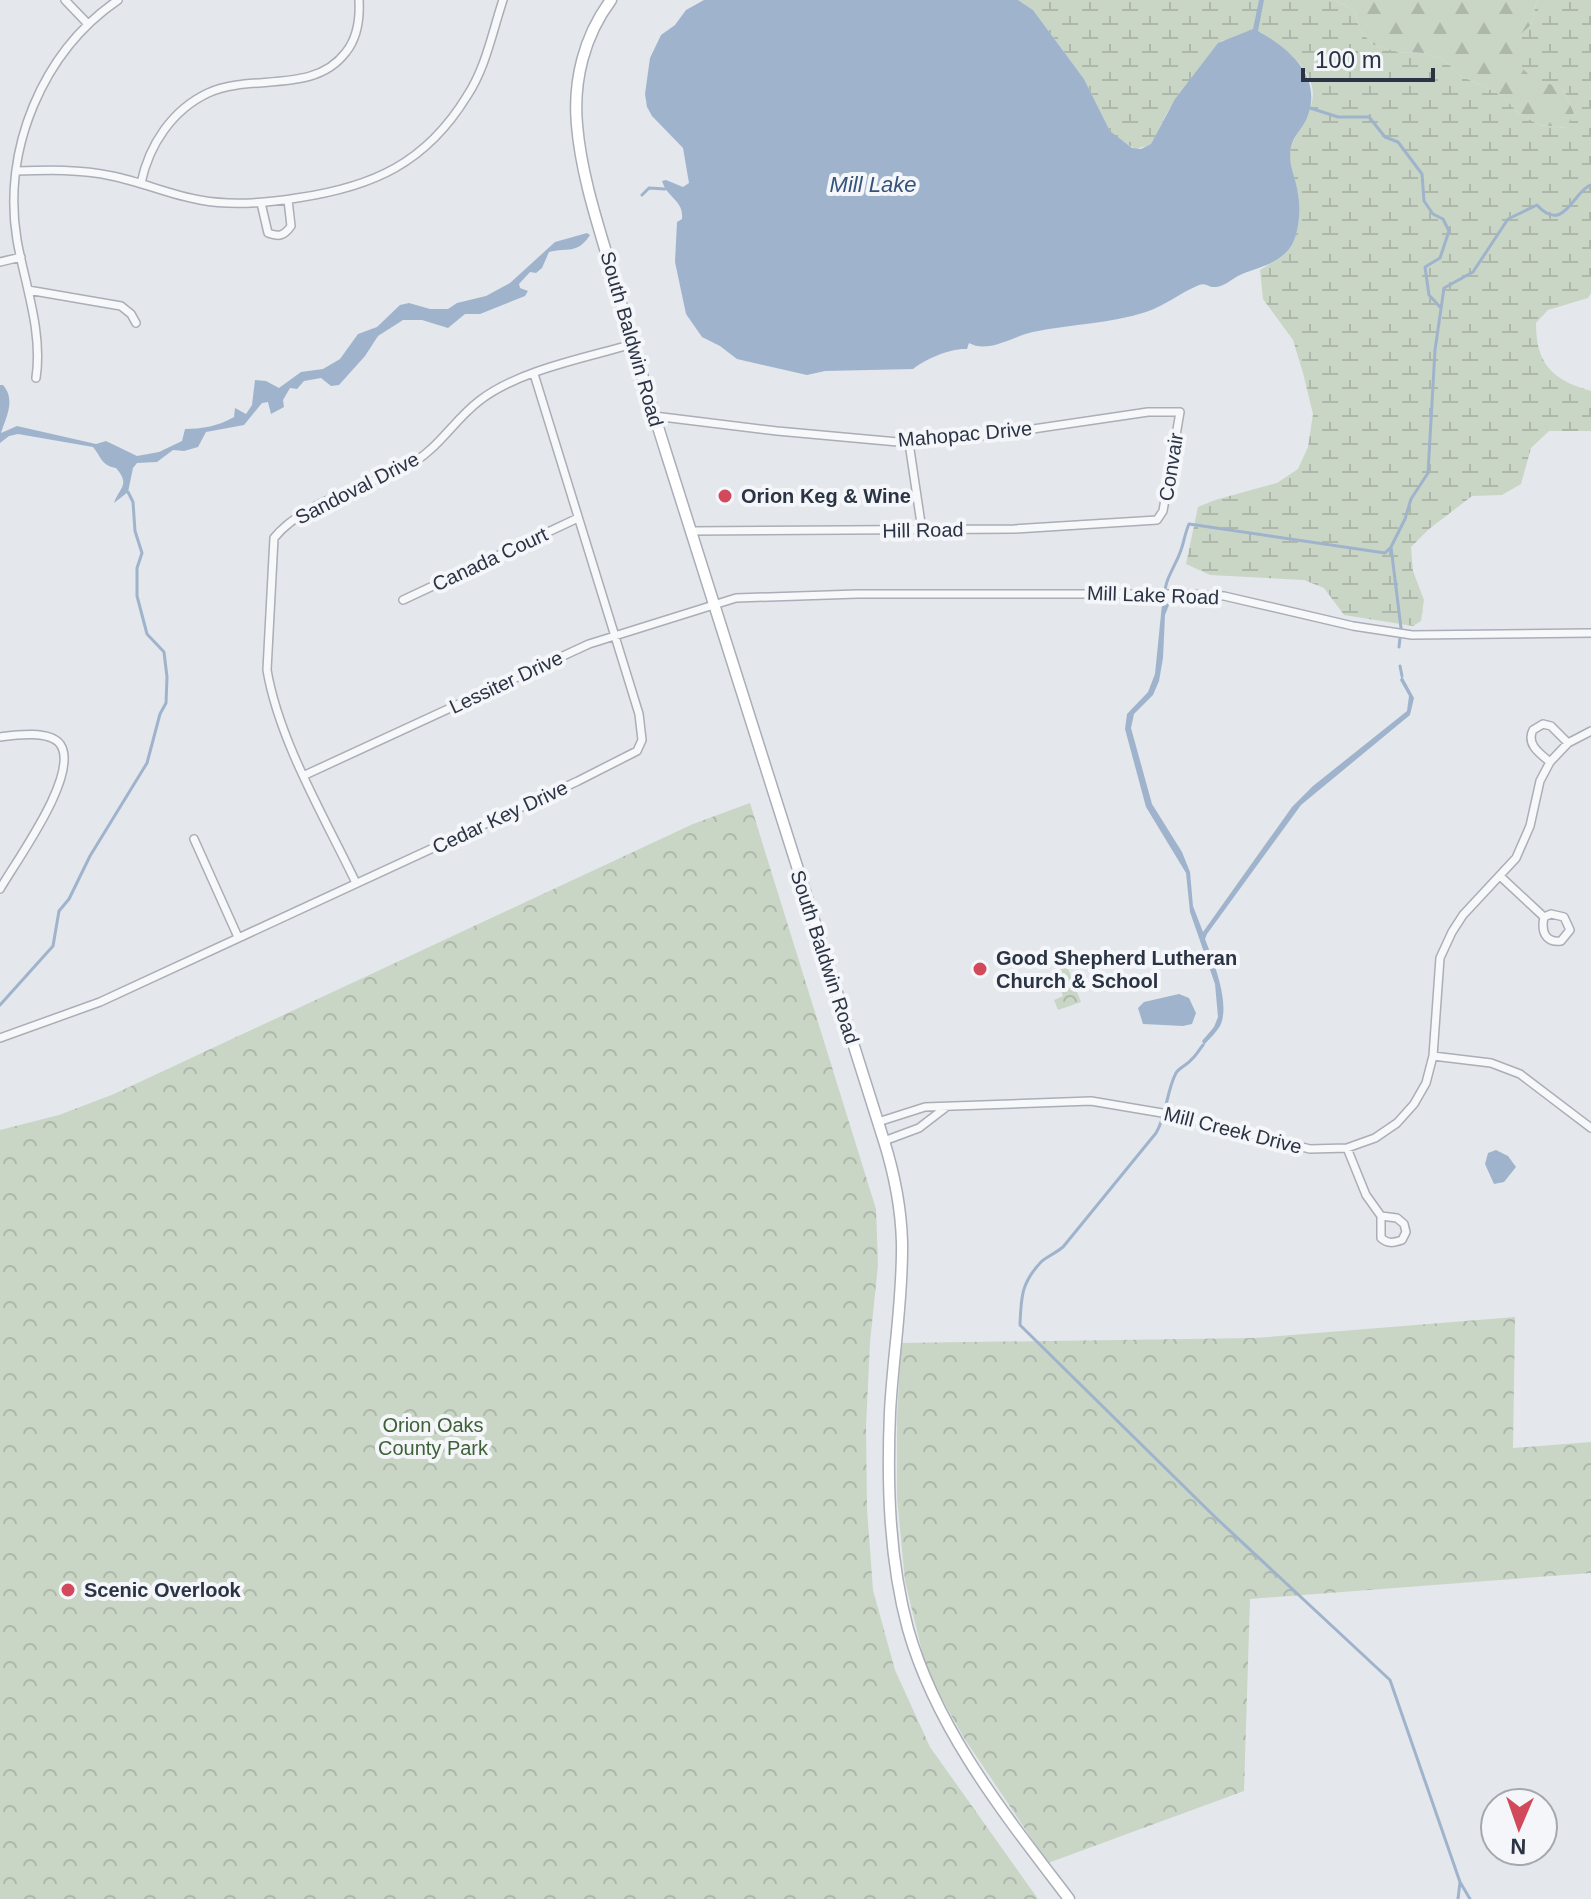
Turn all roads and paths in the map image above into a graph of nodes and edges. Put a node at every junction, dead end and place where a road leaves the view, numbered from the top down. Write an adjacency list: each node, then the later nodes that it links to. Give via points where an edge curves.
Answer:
1 (65, 0): 6 (street)
2 (118, 0): 6 (street)
3 (359, 0): 8 (street, via 357,28 340,60 315,76 235,86 200,98 162,131)
4 (503, 0): 9 (street, via 483,68 451,121 433,139 364,185)
5 (611, 0): 15 (main road, South Baldwin Road, via 577,78 577,125)
6 (87, 23): 7 (street, via 33,105)
7 (16, 171): 8 (street, via 92,172); 11 (street, via 14,210)
8 (141, 183): 10 (street, via 202,201)
9 (288, 200): 10 (street); 10 (street, via 291,226 277,236 268,233)
10 (261, 203)
11 (21, 257): 12 (street); 13 (street)
12 (0, 262)
13 (28, 290): 14 (street, via 121,306); 17 (street, via 37,342)
14 (136, 323)
15 (633, 344): 16 (street, Sandoval Drive); 19 (main road, South Baldwin Road)
16 (534, 374): 21 (street, Cedar Key Drive); 33 (street, Sandoval Drive, via 478,402 410,465 303,514 274,538 267,670 277,712)
17 (36, 378)
18 (1180, 412): 20 (street, Mahopac Drive); 22 (street, Convair)
19 (654, 416): 20 (street, Mahopac Drive); 24 (main road, South Baldwin Road)
20 (909, 443): 23 (street)
21 (578, 518): 25 (street, Canada Court); 28 (street, Cedar Key Drive)
22 (1157, 520): 23 (street, Hill Road)
23 (922, 530): 24 (street, Hill Road)
24 (690, 531): 26 (main road, South Baldwin Road)
25 (403, 600)
26 (712, 603): 27 (street, Mill Lake Road, via 773,596 1187,594 1224,596 1412,635); 28 (street, Lessiter Drive); 43 (main road, South Baldwin Road)
27 (1591, 633)
28 (614, 635): 33 (street, Lessiter Drive); 36 (street, Cedar Key Drive, via 643,728 637,751)
29 (1591, 731): 31 (street, Mill Creek Drive)
30 (0, 737): 37 (street, via 53,739 65,758 59,789)
31 (1568, 743): 32 (street, Mill Creek Drive); 32 (street, via 1551,726 1533,730 1532,745)
32 (1550, 762): 35 (street, Mill Creek Drive, via 1516,858)
33 (305, 775): 36 (street, Sandoval Drive)
34 (194, 839): 39 (street)
35 (1500, 876): 38 (street); 41 (street, Mill Creek Drive, via 1463,915 1440,958)
36 (356, 883): 39 (street, Cedar Key Drive)
37 (0, 889)
38 (1544, 917): 38 (street, via 1542,930 1549,940 1567,937 1570,930 1564,917)
39 (238, 937): 40 (street, Cedar Key Drive, via 100,1002)
40 (0, 1038)
41 (1433, 1056): 44 (street, via 1491,1063 1520,1074); 46 (street, Mill Creek Drive, via 1426,1083 1397,1123)
42 (945, 1108): 43 (street, Mill Creek Drive, via 925,1107); 45 (street, via 919,1128); 46 (street, Mill Creek Drive, via 1116,1103 1310,1149)
43 (878, 1122): 45 (main road, South Baldwin Road)
44 (1591, 1128)
45 (884, 1141): 48 (main road, South Baldwin Road, via 902,1243 889,1486 893,1554 906,1617 927,1681 964,1752)
46 (1347, 1148): 47 (street, via 1366,1195)
47 (1381, 1216): 47 (street, via 1404,1224 1402,1240 1381,1238)
48 (1069, 1899)

